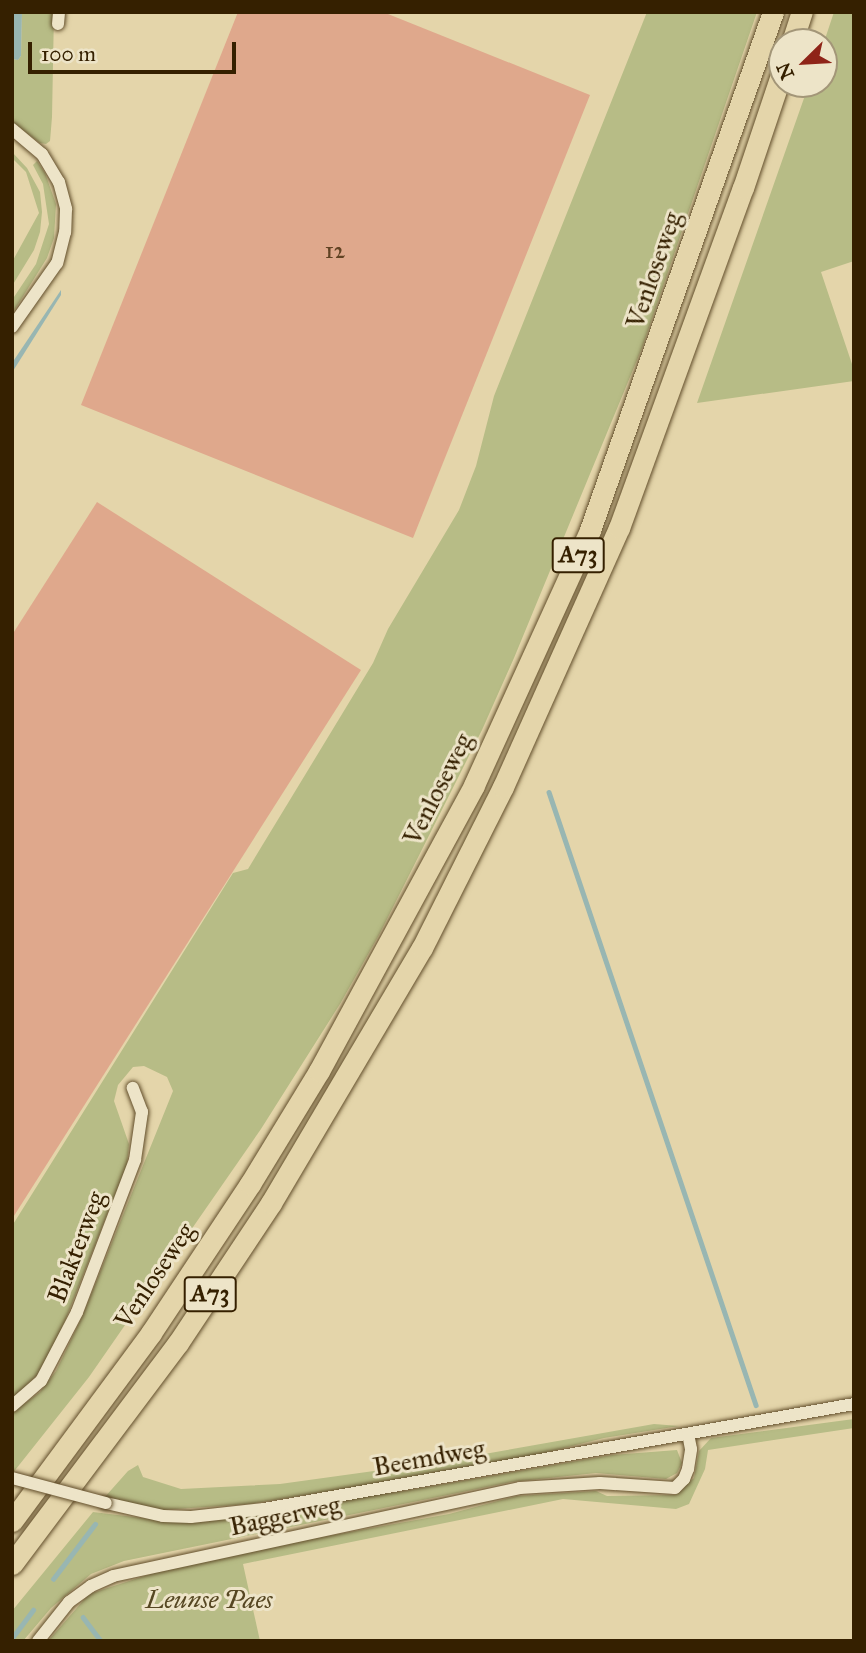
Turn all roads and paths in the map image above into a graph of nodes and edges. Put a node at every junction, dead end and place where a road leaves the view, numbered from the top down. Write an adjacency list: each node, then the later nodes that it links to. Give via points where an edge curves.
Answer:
1 (773, 12): 10 (highway, Venloseweg / A73, via 590,530 474,785 319,1071 250,1184 151,1333)
2 (773, 98): 11 (highway, A73, via 619,528 503,787 422,948 271,1203 178,1343)
3 (12, 129): 4 (street, via 42,154 59,182 66,209 57,263)
4 (12, 327)
5 (134, 1088): 7 (street, Blakterweg, via 142,1112 135,1160 77,1312 41,1381)
6 (854, 1404): 8 (street, Beemdweg)
7 (12, 1406)
8 (688, 1434): 9 (street, Beemdweg, bridge, via 191,1517 163,1516); 12 (street, Baggerweg, via 688,1469 674,1488 600,1483 520,1488 113,1576 69,1602)
9 (12, 1478)
10 (12, 1521)
11 (12, 1564)
12 (38, 1641)

